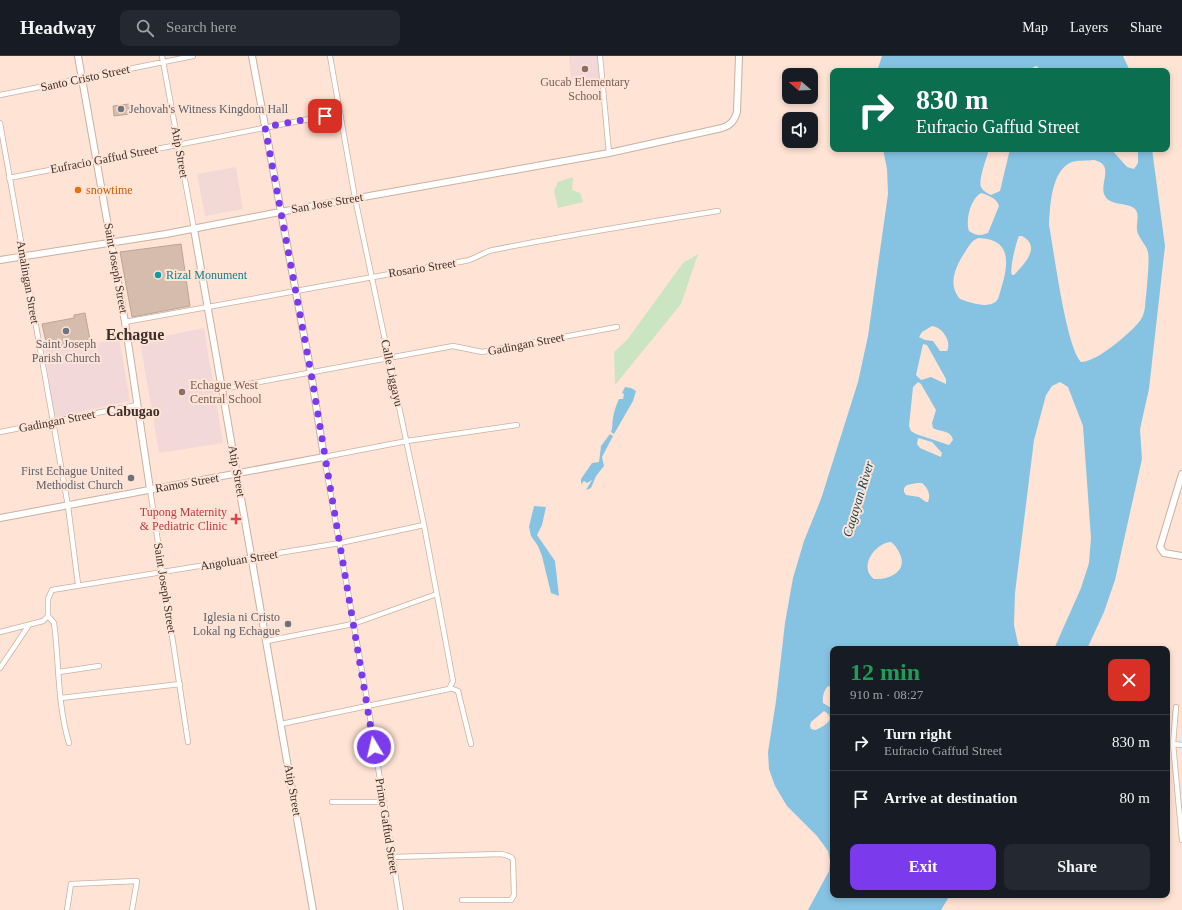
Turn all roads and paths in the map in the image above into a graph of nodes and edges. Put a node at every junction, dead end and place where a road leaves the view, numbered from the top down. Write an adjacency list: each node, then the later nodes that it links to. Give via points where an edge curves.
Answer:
1 (78, 56): 8 (main road, Saint Joseph Street)
2 (193, 56): 7 (street, Santo Cristo Street)
3 (252, 56): 12 (main road, Primo Gaffud Street)
4 (330, 56): 10 (street, Calle Liggayu)
5 (600, 56): 14 (street)
6 (739, 56): 14 (main road, San Jose Street, via 737,112 730,125 705,133)
7 (163, 59): 8 (street, Santo Cristo Street); 13 (street, Atip Street)
8 (82, 78): 9 (street, Santo Cristo Street); 15 (main road, Saint Joseph Street)
9 (0, 96)
10 (340, 113): 12 (street, Eufracio Gaffud Street); 17 (street, Calle Liggayu)
11 (0, 123): 16 (street, Amalingan Street)
12 (265, 127): 13 (street, Eufracio Gaffud Street); 19 (main road, Primo Gaffud Street)
13 (179, 146): 15 (street, Eufracio Gaffud Street); 20 (street, Atip Street)
14 (609, 153): 17 (main road, San Jose Street)
15 (96, 160): 16 (street, Eufracio Gaffud Street); 21 (main road, Saint Joseph Street)
16 (9, 178): 22 (street, Amalingan Street)
17 (355, 198): 19 (main road, San Jose Street); 24 (street, Calle Liggayu)
18 (718, 211): 24 (street, Rosario Street, via 489,251 472,260)
19 (280, 212): 20 (main road, San Jose Street); 25 (main road, Primo Gaffud Street)
20 (194, 228): 21 (main road, San Jose Street); 26 (main road, Atip Street)
21 (111, 242): 22 (main road, San Jose Street); 27 (main road, Saint Joseph Street)
22 (23, 257): 23 (main road, San Jose Street); 33 (street, Amalingan Street)
23 (0, 260)
24 (373, 277): 25 (street, Rosario Street); 29 (street, Calle Liggayu)
25 (296, 292): 26 (street, Rosario Street); 30 (main road, Primo Gaffud Street)
26 (208, 308): 27 (street, Rosario Street); 31 (main road, Atip Street)
27 (125, 322): 32 (main road, Saint Joseph Street)
28 (617, 327): 29 (street, Gadingan Street, via 482,352 453,346)
29 (389, 358): 30 (street, Gadingan Street); 36 (street, Calle Liggayu)
30 (311, 373): 31 (street, Gadingan Street); 37 (main road, Primo Gaffud Street)
31 (222, 388): 38 (main road, Atip Street)
32 (137, 405): 33 (street, Gadingan Street); 40 (main road, Saint Joseph Street)
33 (52, 422): 35 (street, Gadingan Street); 41 (street, Amalingan Street)
34 (517, 425): 36 (street, Ramos Street)
35 (0, 432)
36 (407, 441): 37 (street, Ramos Street); 43 (street, Calle Liggayu)
37 (324, 456): 38 (main road, Ramos Street); 44 (street, Primo Gaffud Street)
38 (237, 474): 40 (main road, Ramos Street); 46 (main road, Atip Street)
39 (1182, 474): 45 (main road, via 1160,547 1164,553)
40 (150, 489): 41 (main road, Ramos Street); 47 (street, Saint Joseph Street)
41 (68, 506): 42 (main road, Ramos Street); 48 (street, Amalingan Street)
42 (0, 518)
43 (424, 525): 44 (street, Angoluan Street); 49 (street, Calle Liggayu)
44 (340, 544): 46 (street, Angoluan Street); 51 (street, Primo Gaffud Street)
45 (1182, 556)
46 (252, 558): 47 (street, Angoluan Street); 54 (main road, Atip Street)
47 (163, 573): 48 (street, Angoluan Street); 58 (street, Saint Joseph Street)
48 (78, 584): 50 (street, Angoluan Street, via 52,590 48,599)
49 (437, 594): 51 (street); 59 (street, Calle Liggayu, via 453,681)
50 (48, 616): 52 (street); 57 (street, via 54,623)
51 (353, 624): 54 (street); 61 (street, Primo Gaffud Street)
52 (29, 625): 53 (street); 56 (street)
53 (0, 632)
54 (267, 641): 63 (main road, Atip Street)
55 (98, 666): 57 (street)
56 (0, 668)
57 (59, 672): 60 (street)
58 (180, 684): 60 (street); 64 (street, Saint Joseph Street)
59 (450, 689): 61 (street); 66 (street, via 458,691)
60 (61, 698): 65 (street)
61 (368, 705): 63 (street); 70 (street, Primo Gaffud Street)
62 (1176, 707): 67 (street)
63 (281, 724): 77 (main road, Atip Street)
64 (188, 742)
65 (69, 743)
66 (471, 744)
67 (1173, 744): 68 (street); 71 (street)
68 (1182, 745)
69 (332, 802): 70 (street)
70 (383, 802): 73 (street, Primo Gaffud Street)
71 (1181, 825): 72 (street)
72 (1182, 840)
73 (392, 857): 74 (street, via 502,854 511,857 514,895 511,900); 78 (street, Primo Gaffud Street)
74 (462, 900)
75 (67, 910): 76 (street, via 71,884 137,881)
76 (132, 910)
77 (313, 910)
78 (400, 910)

